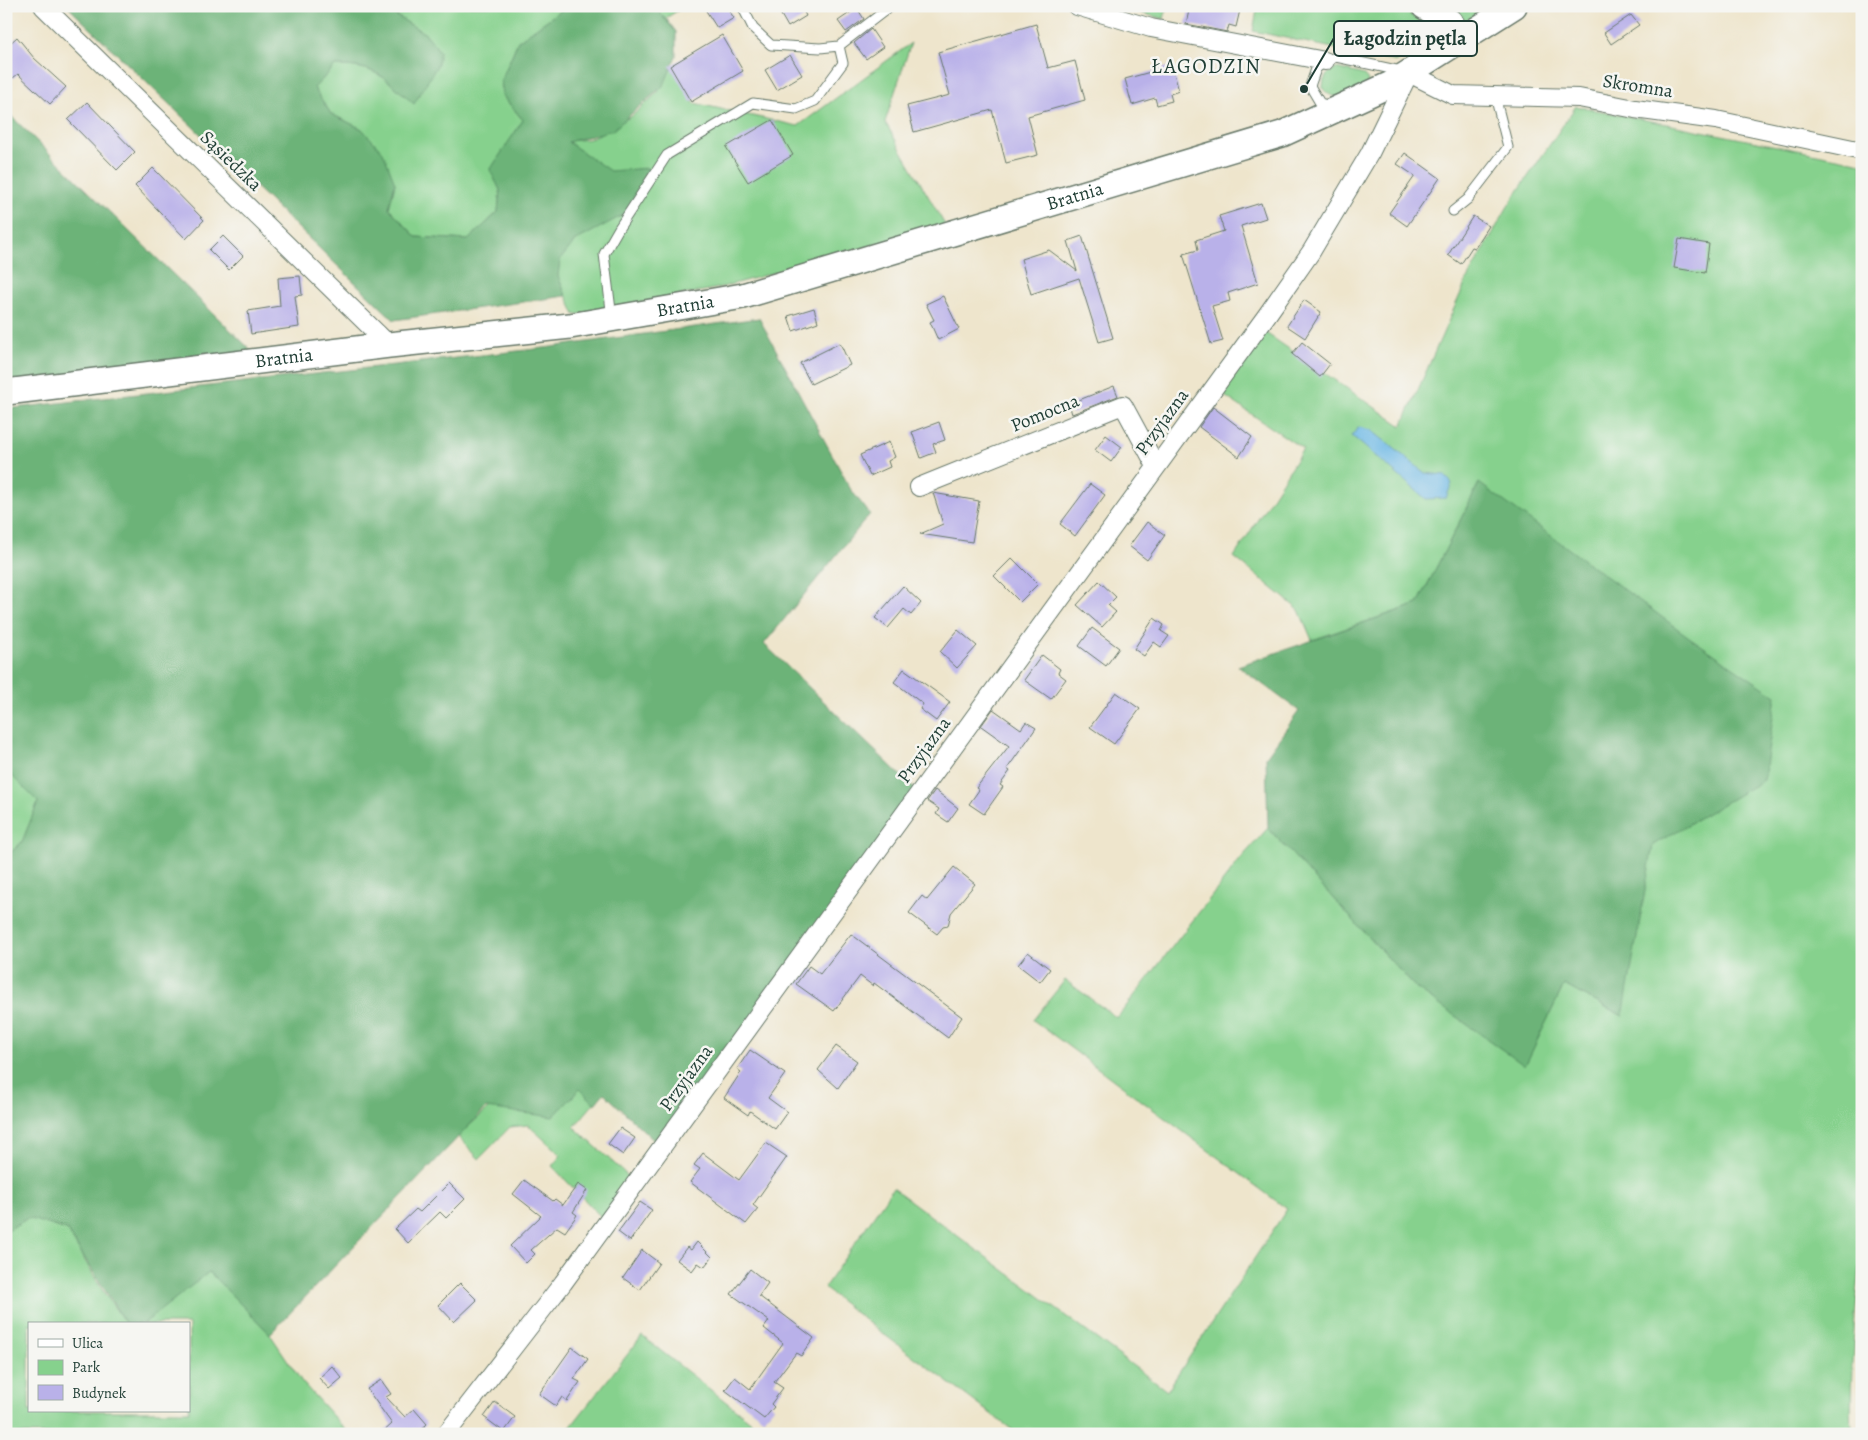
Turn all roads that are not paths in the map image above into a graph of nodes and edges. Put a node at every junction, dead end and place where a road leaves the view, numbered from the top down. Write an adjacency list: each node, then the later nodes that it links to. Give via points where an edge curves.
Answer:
1 (43, 6): 16 (street, Sąsiedzka)
2 (742, 6): 8 (lane, via 753,28 771,45)
3 (892, 6): 8 (lane)
4 (1077, 6): 9 (street, via 1151,28)
5 (1424, 6): 7 (street, via 1450,22)
6 (1514, 6): 7 (street, Bratnia)
7 (1461, 40): 10 (street, Bratnia)
8 (839, 46): 15 (lane, via 844,62 815,102 796,109 753,103 667,155 604,254)
9 (1325, 61): 10 (lane, via 1336,57); 12 (lane, via 1316,69 1310,86 1320,103)
10 (1409, 72): 11 (street, Skromna, via 1453,95); 12 (street, Bratnia); 18 (street, Przyjazna, via 1370,154 1311,252)
11 (1495, 96): 13 (street, Skromna, via 1580,98 1716,120); 14 (lane, via 1508,148 1468,199)
12 (1339, 108): 15 (street, Bratnia, via 1282,134 743,296)
13 (1862, 151)
14 (1453, 211)
15 (612, 319): 16 (street, Bratnia)
16 (389, 345): 17 (street, Bratnia)
17 (6, 392)
18 (1156, 466): 19 (street, Pomocna, via 1123,405); 20 (street, Przyjazna, via 564,1283)
19 (918, 486)
20 (446, 1434)

